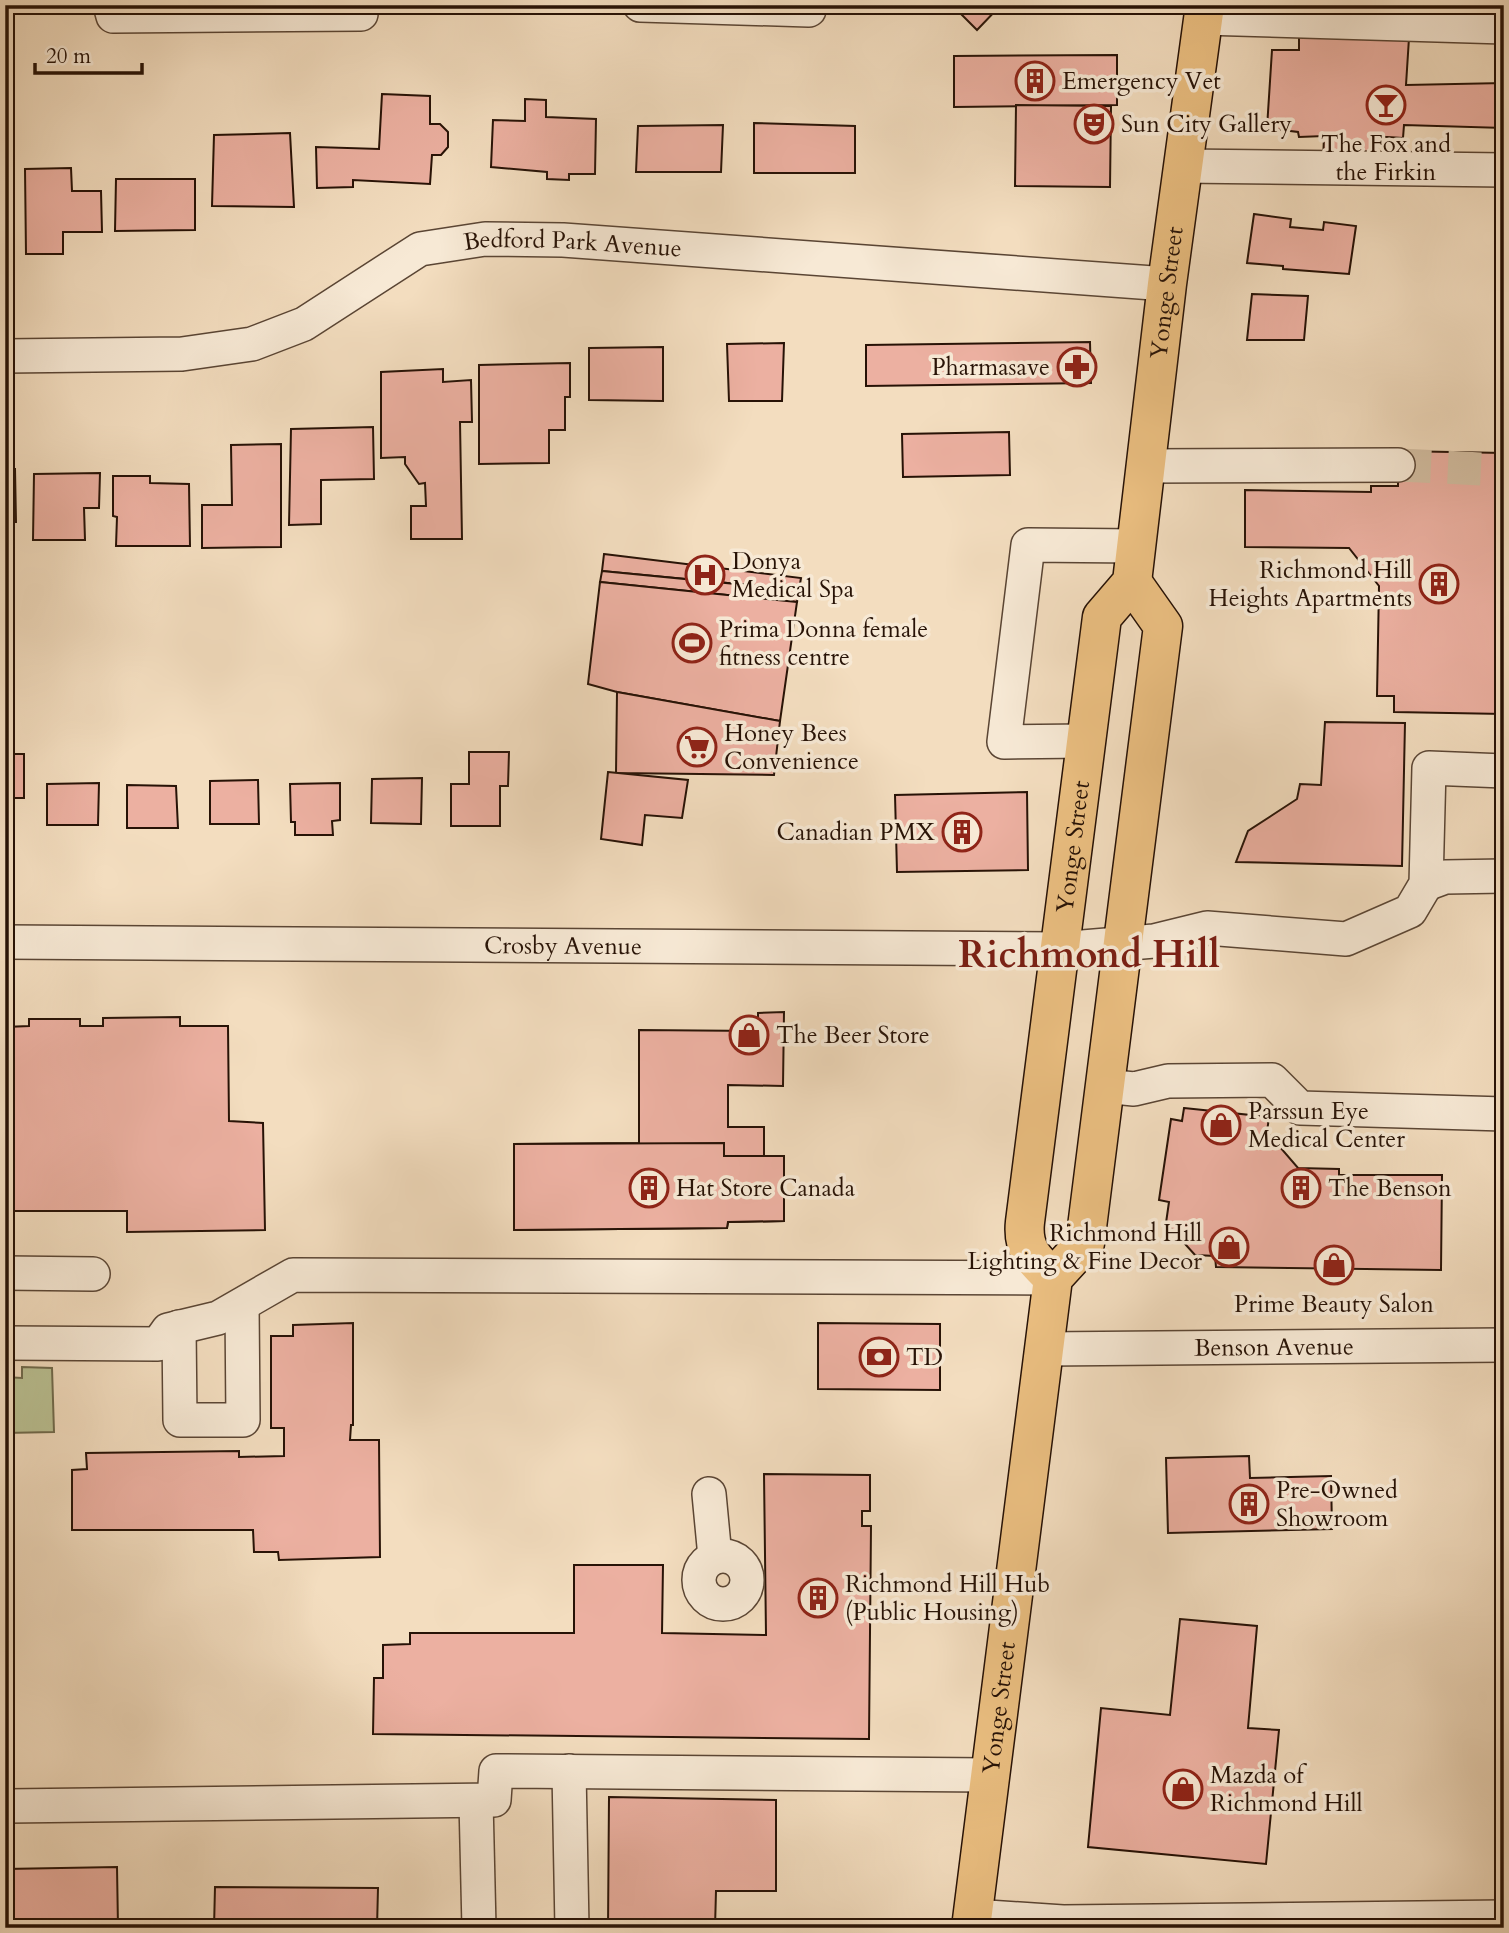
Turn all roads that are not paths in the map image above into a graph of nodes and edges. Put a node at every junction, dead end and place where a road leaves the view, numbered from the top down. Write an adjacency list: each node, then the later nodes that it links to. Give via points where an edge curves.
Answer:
1 (110, 5): 5 (street, via 113,16)
2 (640, 5): 3 (street, via 809,10)
3 (809, 5)
4 (1204, 11): 6 (street); 7 (main road, Yonge Street)
5 (361, 14)
6 (1504, 27)
7 (1182, 166): 8 (street); 9 (main road, Yonge Street)
8 (1504, 170)
9 (1167, 284): 10 (street, Bedford Park Avenue, via 563,240 485,239 420,249 304,324 252,344 182,354); 11 (main road, Yonge Street)
10 (5, 356)
11 (1146, 466): 12 (street); 13 (main road, Yonge Street)
12 (1398, 466)
13 (1135, 564): 14 (main road, Yonge Street, via 1102,617); 14 (street, via 1028,545 1004,742); 19 (main road, via 1163,626)
14 (1086, 741): 20 (main road, Yonge Street)
15 (1504, 771): 17 (street, via 1429,768)
16 (1504, 876): 17 (street, via 1445,877)
17 (1426, 884): 19 (street, Crosby Avenue, via 1410,911 1346,939 1208,928 1154,941)
18 (5, 942): 20 (street, Crosby Avenue)
19 (1122, 943): 20 (street, Crosby Avenue); 21 (main road)
20 (1059, 949): 25 (main road, Yonge Street, via 1023,1235 1032,1259)
21 (1104, 1086): 22 (street, via 1134,1089 1168,1081 1272,1080 1300,1108); 25 (main road, via 1085,1242)
22 (1504, 1114)
23 (5, 1273): 24 (street)
24 (93, 1274)
25 (1053, 1278): 26 (street, via 293,1275); 30 (main road, Yonge Street)
26 (242, 1305): 27 (street, via 218,1318); 27 (street, via 243,1420 180,1420)
27 (179, 1327): 28 (street, via 168,1330 158,1344)
28 (5, 1343)
29 (1504, 1345): 30 (street, Benson Avenue)
30 (1045, 1349): 34 (main road, Yonge Street)
31 (709, 1494): 32 (street)
32 (715, 1557)
33 (569, 1771): 34 (street); 35 (street, via 496,1771 494,1800); 40 (street)
34 (990, 1775): 38 (main road, Yonge Street)
35 (476, 1801): 36 (street); 39 (street)
36 (8, 1806)
37 (1504, 1917): 38 (street)
38 (972, 1922)
39 (479, 1928)
40 (572, 1928)

